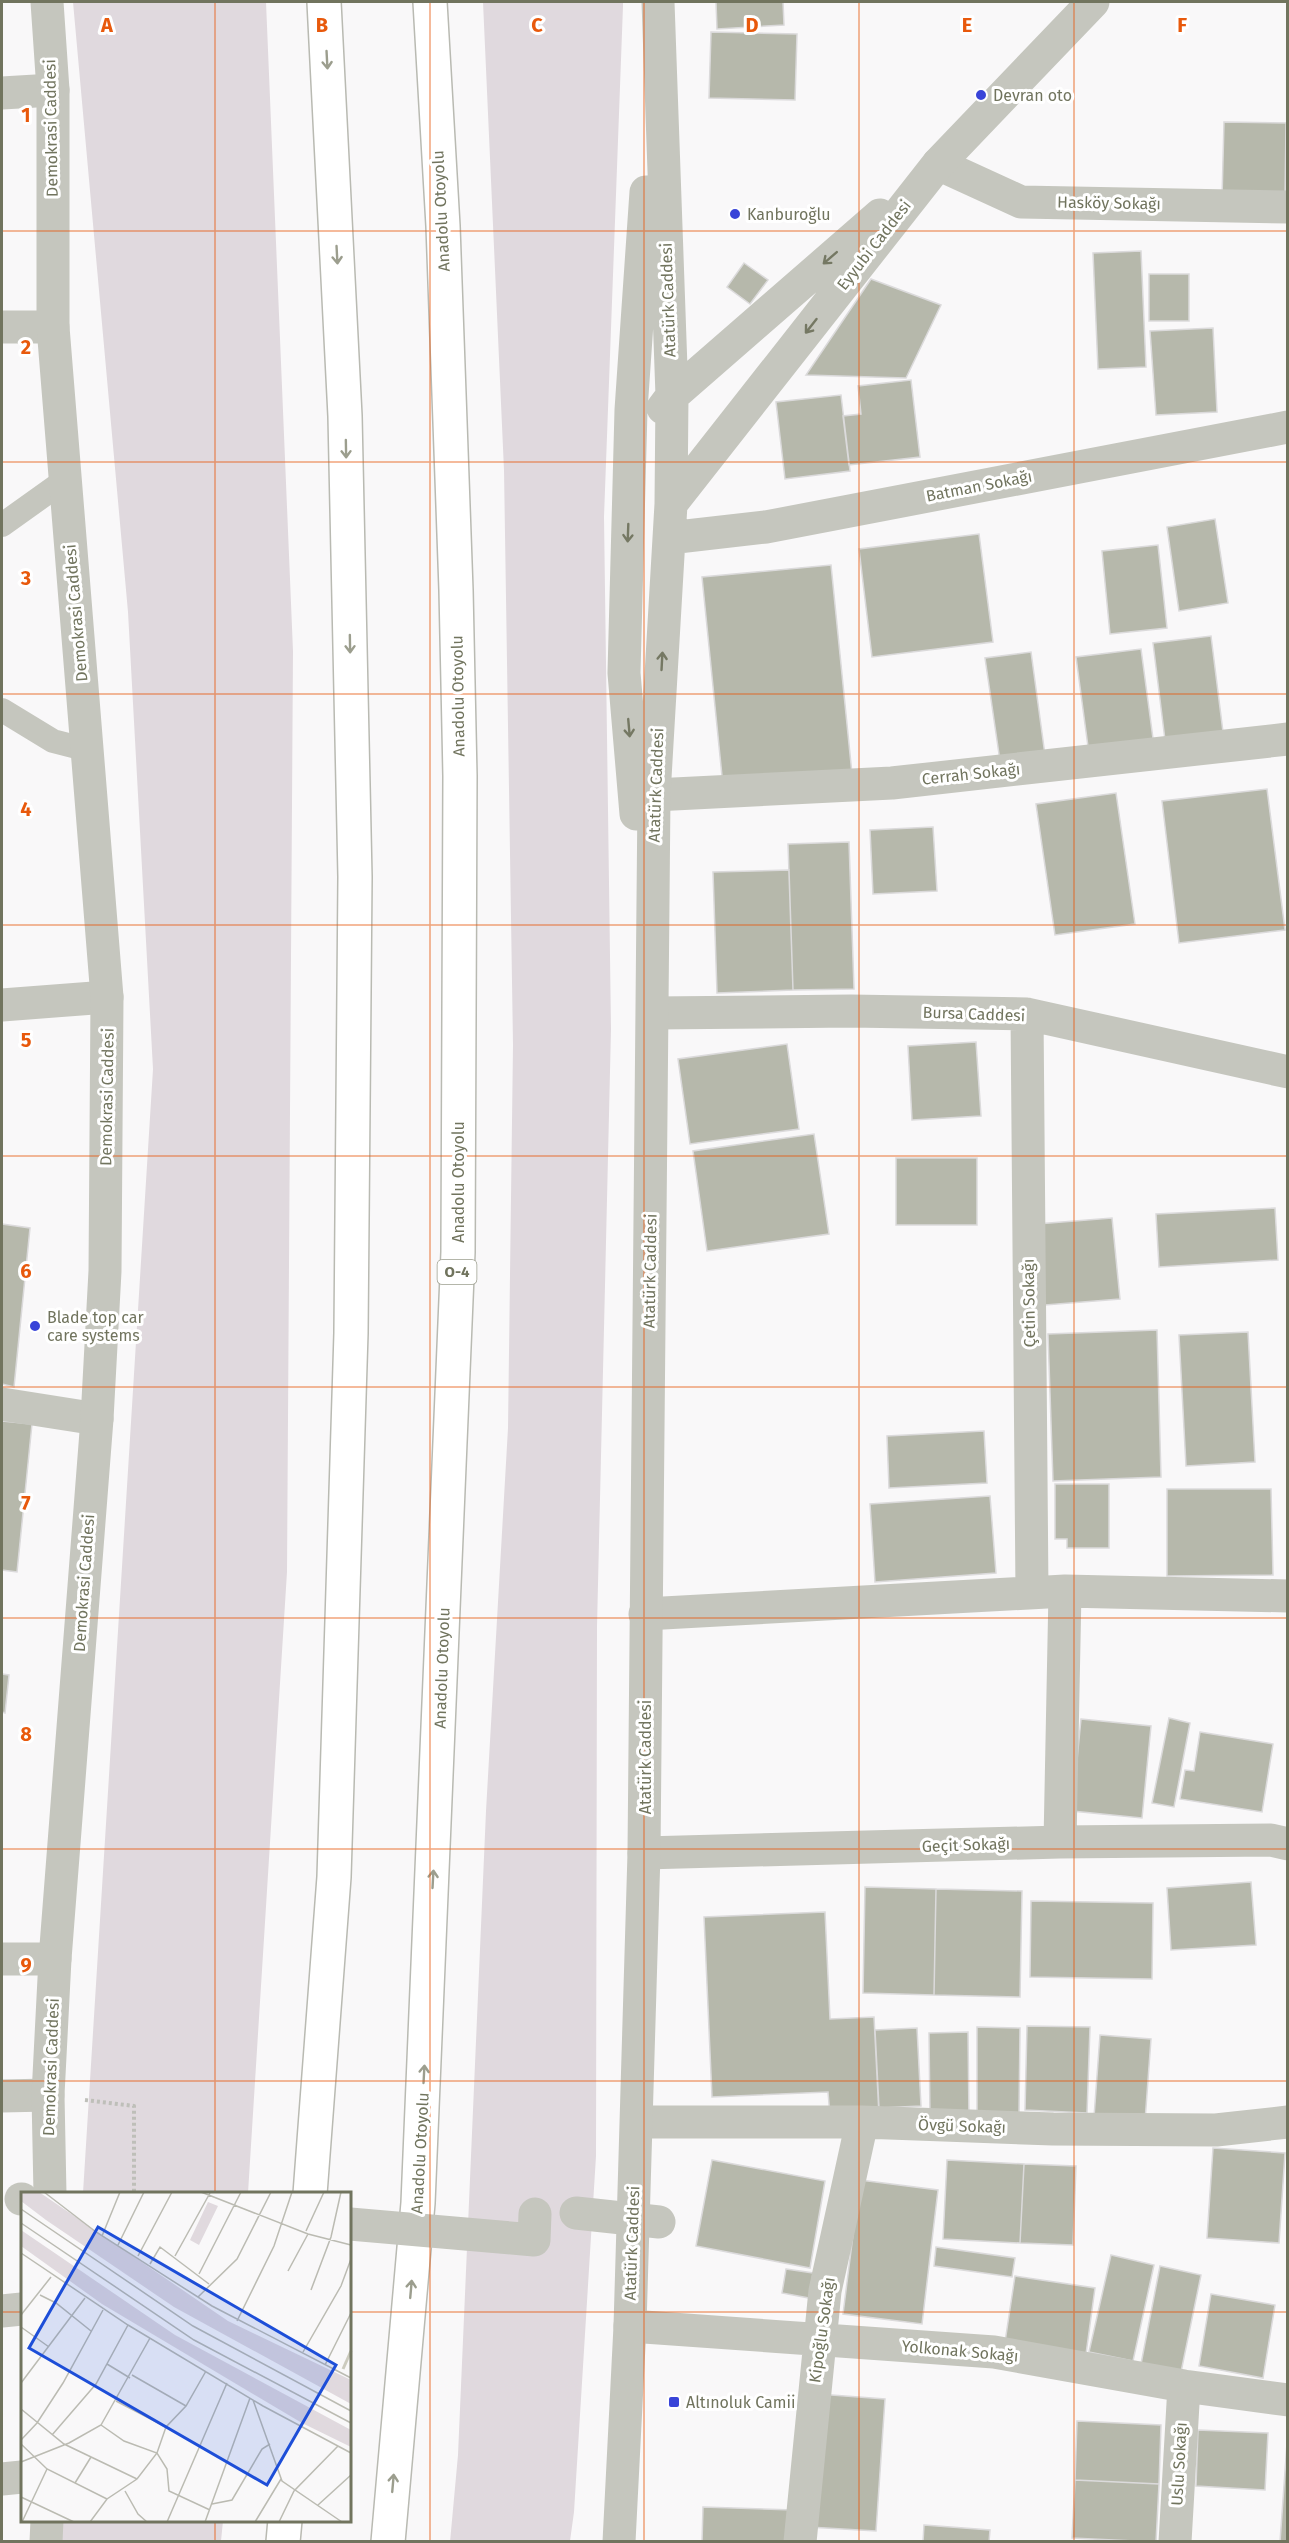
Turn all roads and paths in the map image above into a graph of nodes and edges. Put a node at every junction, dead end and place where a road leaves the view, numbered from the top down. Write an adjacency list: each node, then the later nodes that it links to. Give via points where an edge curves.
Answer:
1 (47, 2): 6 (street, Demokrasi Caddesi)
2 (324, 2): 50 (highway, one-way to 50, via 345,416 355,877 351,1333 334,1877)
3 (430, 2): 67 (highway, Anadolu Otoyolu / O-4, one-way to 3, via 418,2204 458,1252 460,776 456,590 443,226)
4 (1093, 2): 8 (street, Eyyubi Caddesi)
5 (659, 4): 10 (street); 11 (street, Atatürk Caddesi)
6 (52, 90): 7 (street); 13 (street, Demokrasi Caddesi)
7 (2, 93)
8 (938, 164): 9 (street, Hasköy Sokağı, via 1021,202); 14 (street, one-way to 14); 20 (street, Eyyubi Caddesi, one-way to 20)
9 (1287, 207)
10 (645, 212): 17 (street); 18 (street)
11 (669, 326): 14 (street, via 687,348 700,353); 15 (street, Atatürk Caddesi)
12 (2, 327): 13 (street)
13 (53, 327): 19 (street, Demokrasi Caddesi)
14 (730, 345): 15 (street)
15 (672, 396): 17 (street); 20 (street, Atatürk Caddesi)
16 (1287, 427): 22 (street, Batman Sokağı, via 766,527)
17 (646, 433): 18 (street); 20 (street, via 658,469)
18 (630, 475): 29 (street, one-way to 29, via 624,673)
19 (65, 480): 21 (lane); 25 (street, Demokrasi Caddesi)
20 (679, 485): 22 (street, Atatürk Caddesi)
21 (2, 525)
22 (669, 538): 26 (street, Atatürk Caddesi, one-way to 22)
23 (2, 710): 25 (lane, via 53,741)
24 (1287, 739): 26 (street, Cerrah Sokağı, via 892,783)
25 (88, 750): 27 (street, Demokrasi Caddesi)
26 (654, 795): 29 (street, Atatürk Caddesi)
27 (108, 997): 28 (street); 33 (street, Demokrasi Caddesi, via 105,1271)
28 (2, 1005)
29 (654, 1013): 30 (street, Bursa Caddesi); 37 (street, Atatürk Caddesi)
30 (1027, 1014): 31 (street, Bursa Caddesi); 35 (street, Çetin Sokağı)
31 (1287, 1080)
32 (2, 1404): 33 (street)
33 (97, 1419): 42 (street, Demokrasi Caddesi)
34 (1065, 1591): 35 (street); 36 (street); 38 (street)
35 (1032, 1592): 37 (street)
36 (1287, 1596)
37 (645, 1614): 40 (street, Atatürk Caddesi)
38 (1060, 1842): 39 (street, Geçit Sokağı, via 1271,1840); 40 (street, Geçit Sokağı)
39 (1287, 1844)
40 (644, 1853): 45 (street, Atatürk Caddesi)
41 (2, 1959): 42 (street)
42 (55, 1959): 43 (street, Demokrasi Caddesi)
43 (48, 2095): 44 (street); 48 (street, Demokrasi Caddesi); 49 (path, via 134,2106)
44 (2, 2096)
45 (637, 2122): 46 (street, Övgü Sokağı); 57 (street, Atatürk Caddesi)
46 (862, 2122): 47 (street, Övgü Sokağı, via 1205,2130); 58 (street, Kipoğlu Sokağı, via 825,2290)
47 (1287, 2122)
48 (32, 2192)
49 (134, 2192)
50 (310, 2192)
51 (576, 2213): 53 (street, bridge)
52 (536, 2214): 54 (street, bridge, via 534,2240)
53 (659, 2222)
54 (351, 2224)
55 (21, 2310): 56 (street)
56 (2, 2311)
57 (630, 2326): 58 (street, Yolkonak Sokağı); 68 (street, Atatürk Caddesi)
58 (819, 2340): 59 (street, Yolkonak Sokağı, via 994,2352); 69 (street, Kipoğlu Sokağı)
59 (1184, 2386): 60 (street, Yolkonak Sokağı); 70 (street, Uslu Sokağı)
60 (1287, 2400)
61 (21, 2476): 62 (street)
62 (2, 2479)
63 (47, 2522): 65 (street)
64 (285, 2522): 66 (highway)
65 (46, 2541)
66 (283, 2541)
67 (388, 2541)
68 (619, 2541)
69 (800, 2541)
70 (1175, 2541)

